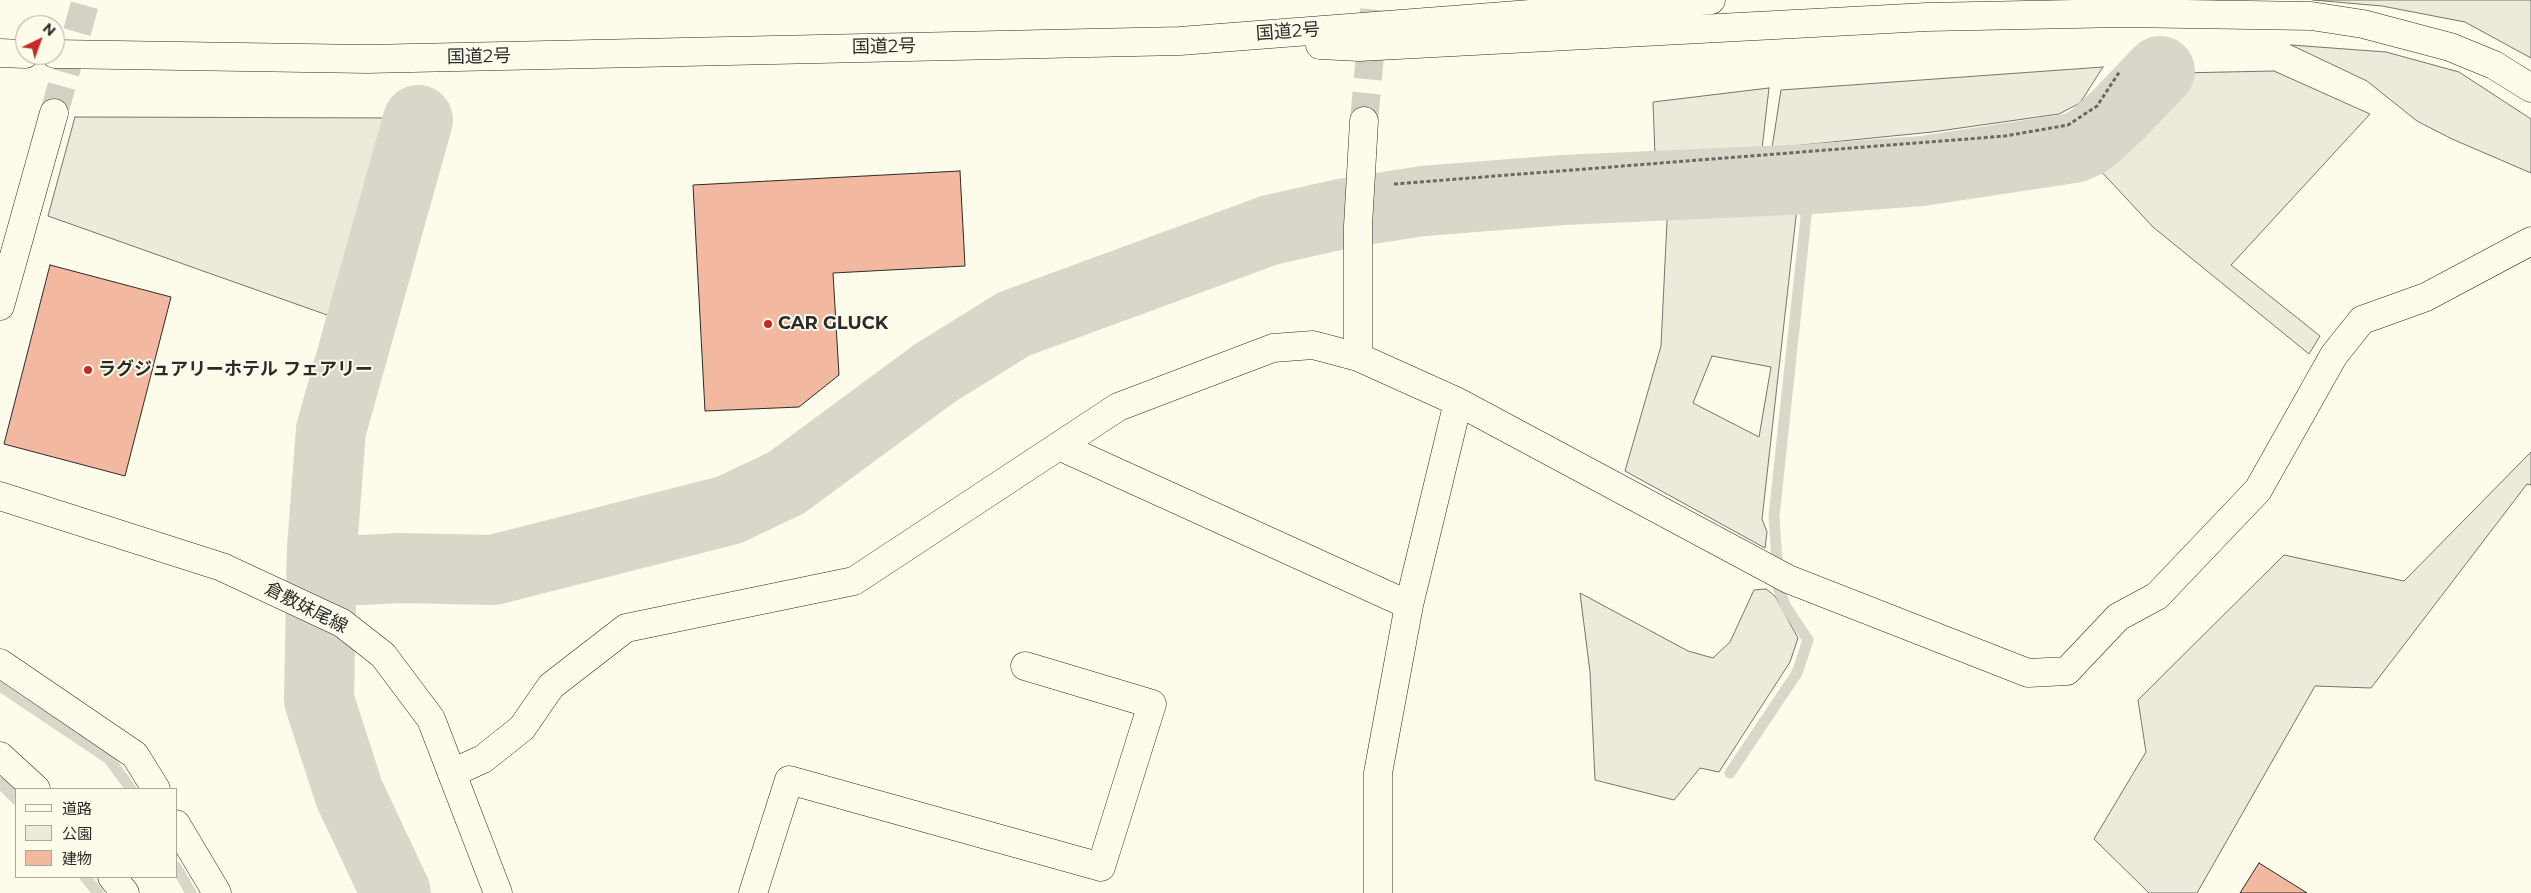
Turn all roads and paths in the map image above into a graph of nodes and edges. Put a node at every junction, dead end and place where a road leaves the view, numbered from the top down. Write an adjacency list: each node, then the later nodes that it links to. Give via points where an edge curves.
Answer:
1 (1711, 0): 2 (main road, 国道2号)
2 (1180, 41): 5 (main road, 国道2号, via 367,59); 7 (main road, via 1359,47 1927,17 2123,13 2311,16 2363,24 2450,47 2494,65)
3 (0, 53): 4 (main road)
4 (15, 54)
5 (65, 54)
6 (2120, 71): 10 (path, via 2097,106 2068,125 2005,136)
7 (2531, 88)
8 (54, 113): 12 (main road)
9 (1364, 120): 10 (main road)
10 (1360, 190): 13 (main road)
11 (2531, 241): 14 (main road, via 2426,297 2362,320 2334,355 2258,490 2157,596 2118,616 2068,671 2028,673 1788,579)
12 (0, 306)
13 (1358, 357): 14 (main road); 15 (main road, via 1313,345 1273,348 1118,407)
14 (1458, 402): 17 (main road)
15 (1059, 446): 17 (main road); 21 (main road, via 854,581 626,628 551,686 522,728 483,758)
16 (0, 496): 21 (main road, 倉敷妹尾線, via 222,567 342,624 383,655 431,719)
17 (1409, 605): 30 (main road, via 1378,772)
18 (0, 663): 23 (main road, via 135,755)
19 (1025, 666): 29 (main road, via 1152,704 1101,867 789,780)
20 (0, 756): 22 (main road)
21 (452, 773): 28 (main road, 倉敷妹尾線)
22 (35, 788)
23 (155, 788)
24 (178, 827): 27 (main road)
25 (113, 878): 26 (main road)
26 (125, 893)
27 (217, 893)
28 (498, 893)
29 (752, 893)
30 (1378, 893)

